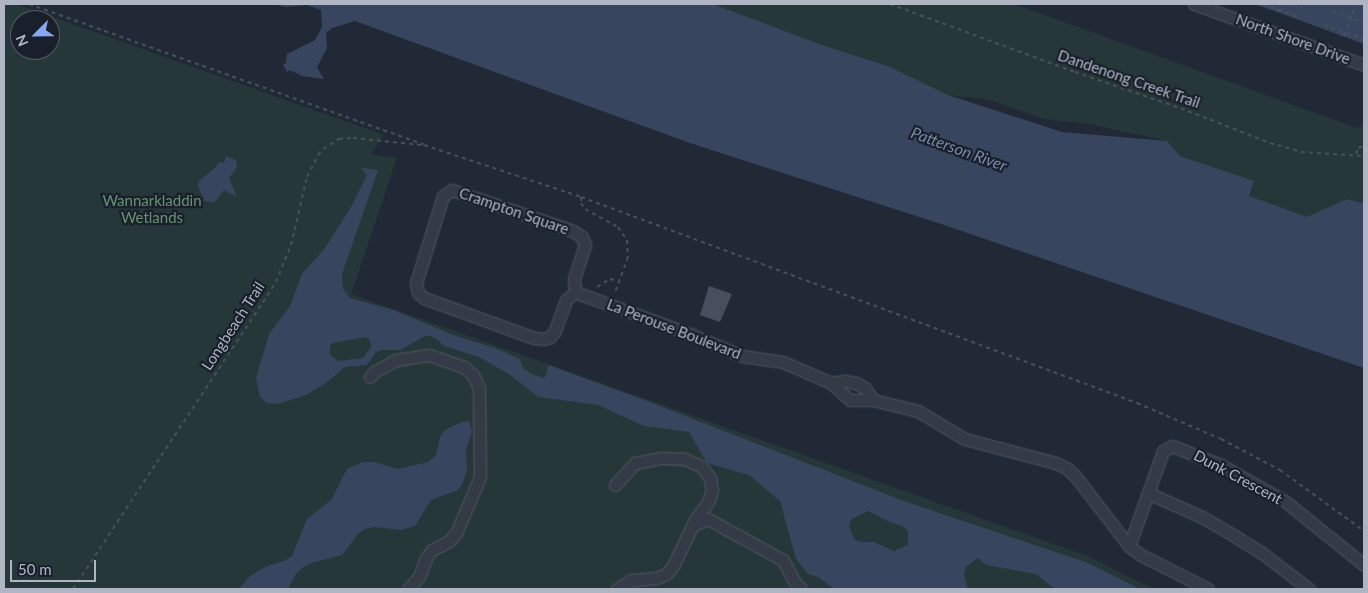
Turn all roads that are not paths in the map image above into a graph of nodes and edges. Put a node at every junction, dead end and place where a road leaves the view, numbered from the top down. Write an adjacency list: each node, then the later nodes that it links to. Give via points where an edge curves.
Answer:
1 (1194, 4): 2 (street, North Shore Drive)
2 (1364, 65)
3 (575, 292): 3 (street, Crampton Square, via 565,304 552,335 544,339 421,296 416,283 444,195 457,191 578,233 585,245 574,279); 5 (street, La Perouse Boulevard, via 697,336 742,356 781,362)
4 (370, 377): 12 (street, via 396,360 429,355 464,367 473,375 479,388 480,477 456,533 432,550 419,577)
5 (831, 383): 6 (street, La Perouse Boulevard, via 850,400); 6 (street, La Perouse Boulevard, via 856,383 865,388)
6 (873, 400): 10 (street, La Perouse Boulevard, via 918,411 965,439 1068,469)
7 (615, 485): 9 (street, via 635,463 661,458 685,459 701,466 710,478 712,490)
8 (1148, 493): 10 (street, Dunk Crescent); 11 (street, Dunk Crescent, via 1163,451 1166,447 1177,446 1221,465 1286,502); 16 (street, via 1233,535)
9 (693, 525): 13 (street, via 678,558 666,574 630,580); 14 (street, via 708,518 783,560)
10 (1129, 546): 15 (street, La Perouse Boulevard)
11 (1364, 565)
12 (408, 589)
13 (617, 589)
14 (801, 589)
15 (1208, 589)
16 (1309, 589)

